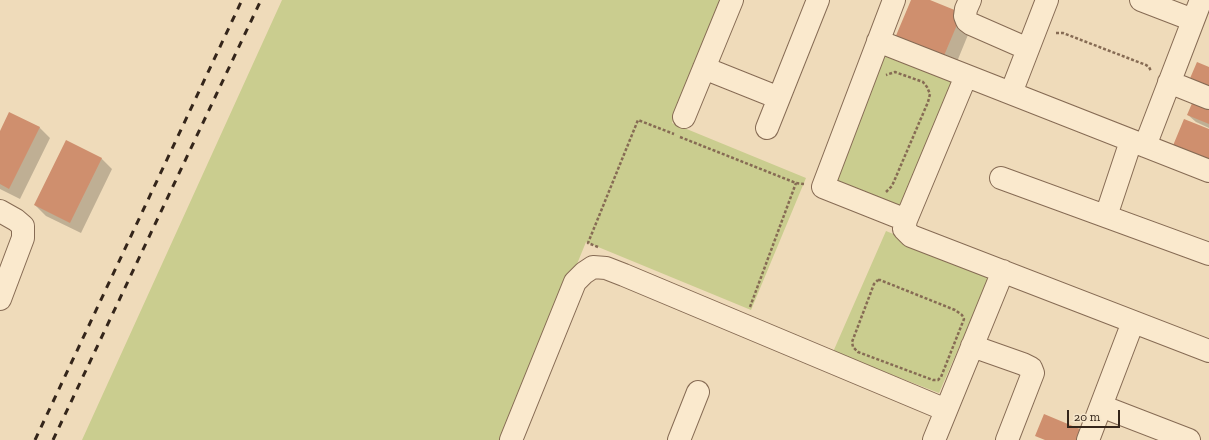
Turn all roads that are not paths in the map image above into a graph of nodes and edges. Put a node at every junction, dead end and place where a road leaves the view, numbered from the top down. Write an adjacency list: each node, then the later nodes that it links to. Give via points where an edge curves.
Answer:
1 (732, 0): 11 (street)
2 (818, 0): 15 (street)
3 (894, 0): 9 (street)
4 (970, 0): 10 (street, via 965,16 970,24)
5 (1047, 0): 10 (street)
6 (1141, 0): 8 (street)
7 (1201, 0): 8 (street)
8 (1193, 20): 13 (street)
9 (878, 41): 12 (street); 24 (street, via 823,187)
10 (1028, 49): 14 (street)
11 (704, 68): 15 (street); 17 (street)
12 (966, 76): 14 (street); 24 (street)
13 (1160, 77): 16 (street); 19 (street)
14 (1011, 93): 19 (street)
15 (779, 98): 18 (street)
16 (1209, 98)
17 (684, 117)
18 (767, 128)
19 (1138, 143): 20 (street); 23 (street)
20 (1209, 171)
21 (1001, 178): 23 (street)
22 (0, 211): 27 (street, via 24,226 23,238)
23 (1106, 216): 25 (street)
24 (906, 220): 26 (street, via 904,229 911,236)
25 (1209, 254)
26 (1004, 271): 28 (street); 29 (street)
27 (0, 299)
28 (1133, 322): 30 (street); 32 (street)
29 (963, 345): 33 (street); 38 (street, via 1031,368 1033,373)
30 (1209, 351)
31 (698, 392): 36 (street)
32 (1101, 406): 34 (street); 39 (street)
33 (946, 410): 35 (street, via 624,275 606,268 593,267 575,282); 37 (street)
34 (1182, 439)
35 (511, 440)
36 (679, 440)
37 (934, 440)
38 (1007, 440)
39 (1088, 440)

